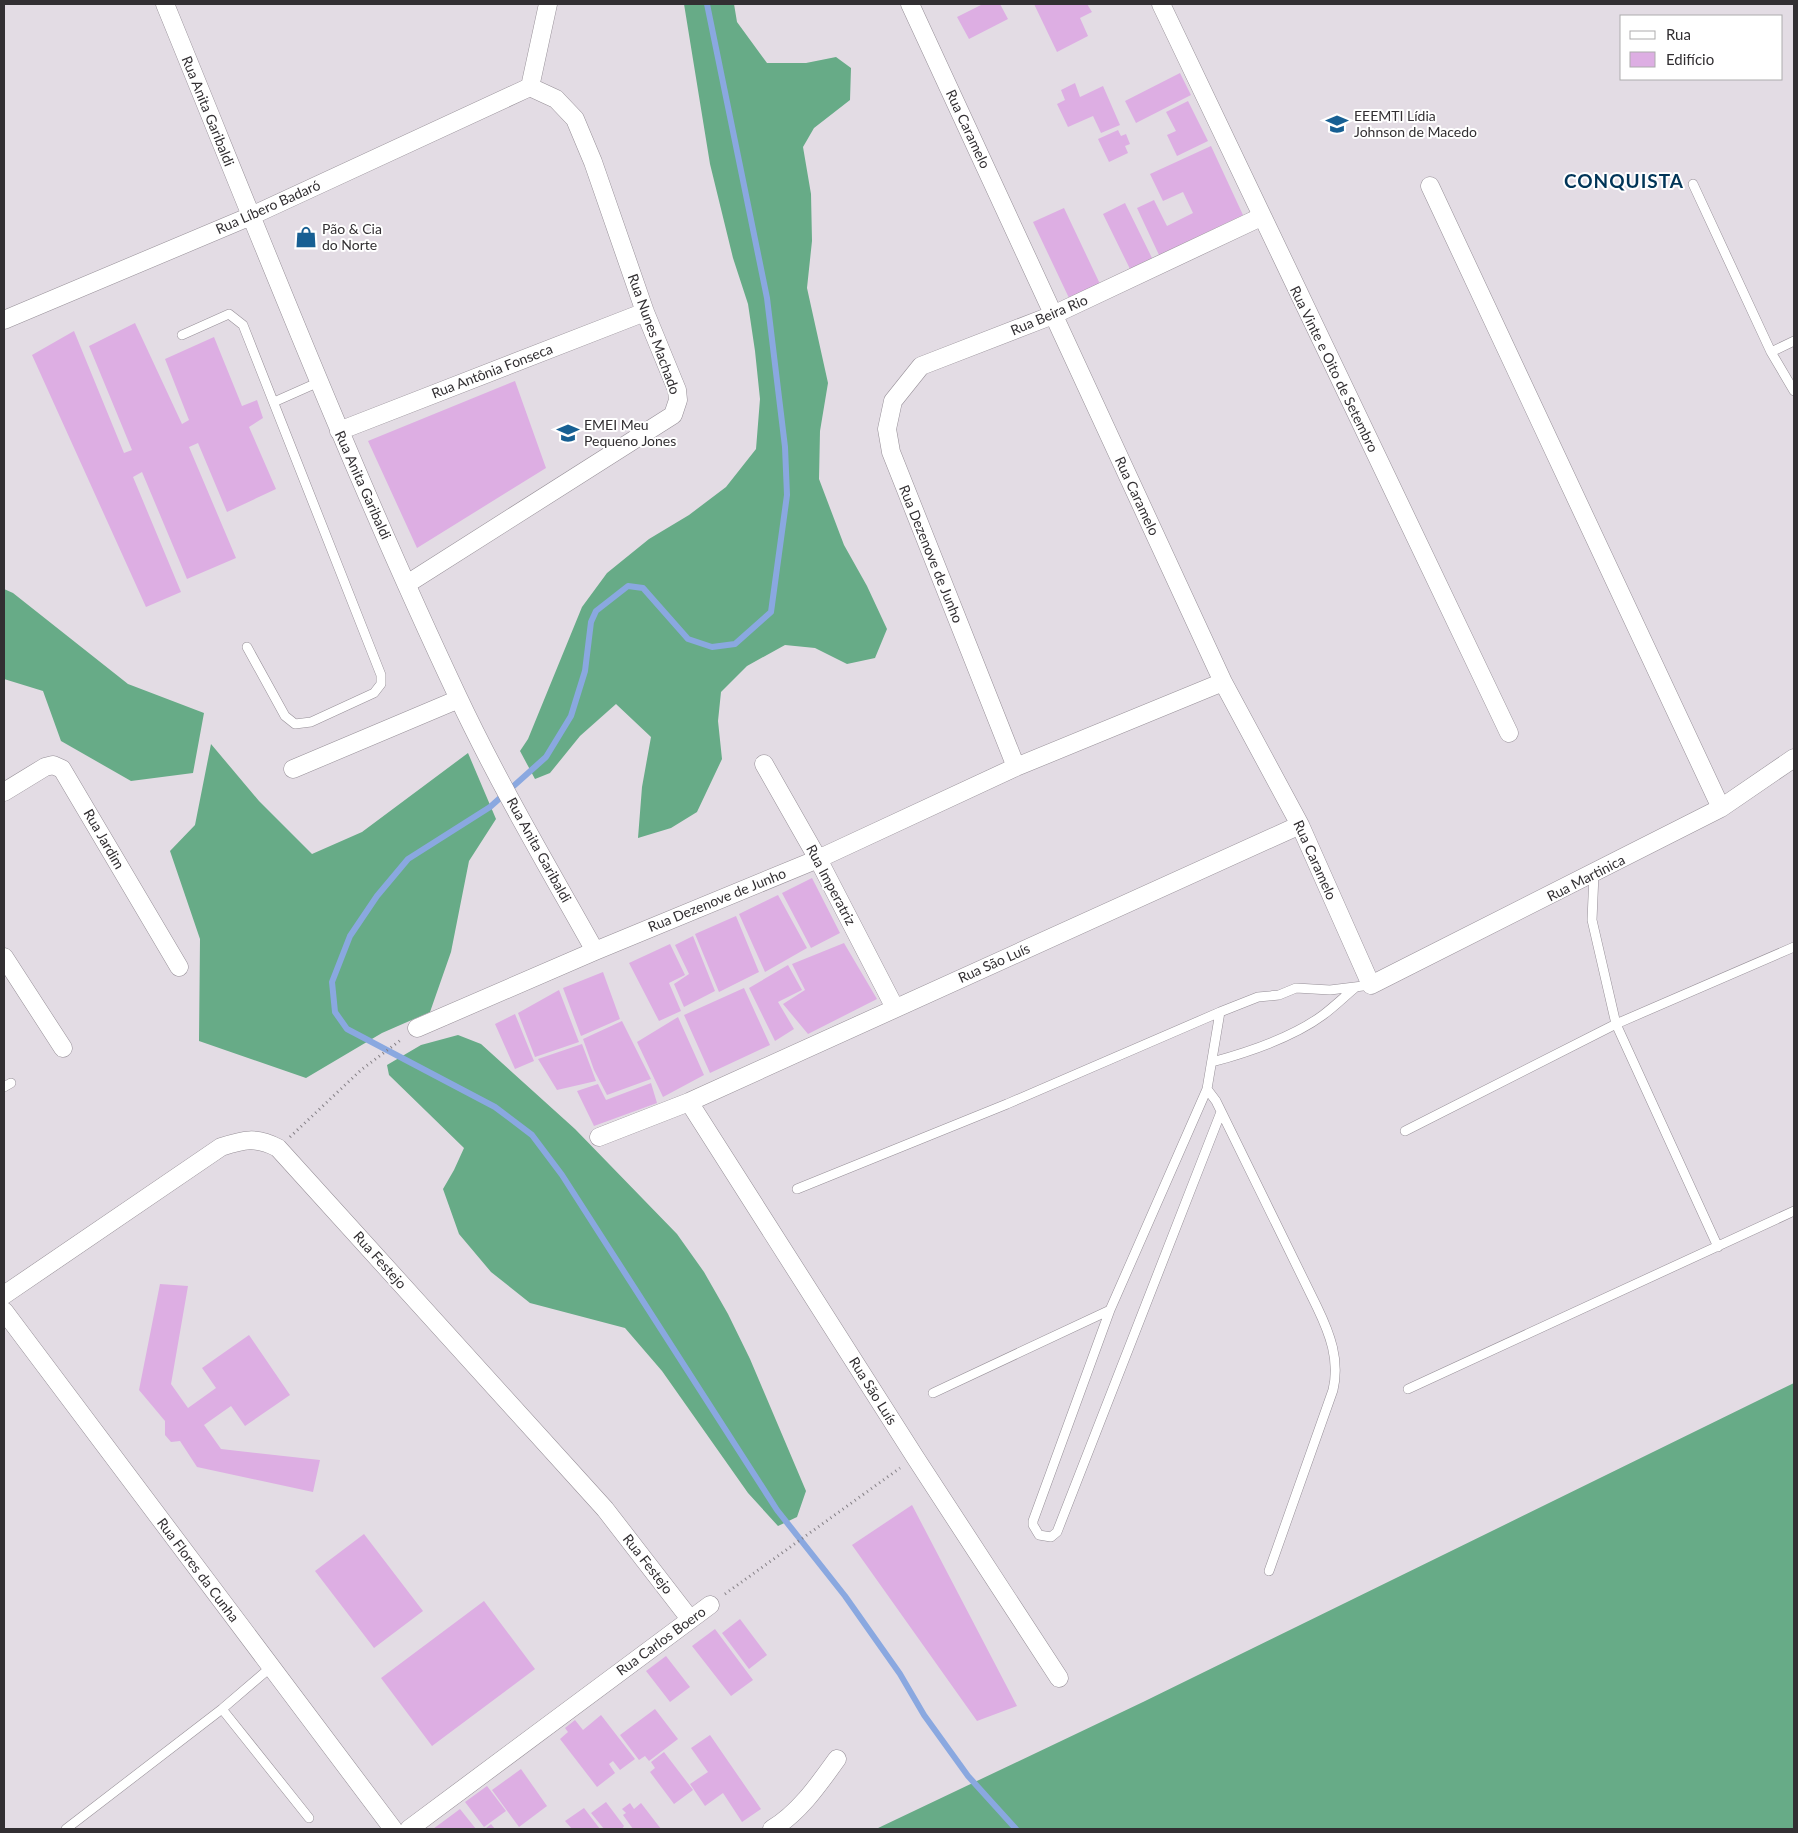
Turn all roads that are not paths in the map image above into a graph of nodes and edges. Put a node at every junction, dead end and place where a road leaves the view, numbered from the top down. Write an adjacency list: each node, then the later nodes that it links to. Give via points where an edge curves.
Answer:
1 (165, 4): 8 (street, Rua Anita Garibaldi)
2 (548, 4): 5 (street)
3 (910, 4): 11 (street, Rua Caramelo)
4 (1161, 4): 9 (street, Rua Vinte e Oito de Setembro)
5 (530, 87): 8 (street, Rua Líbero Badaró); 10 (street, Rua Nunes Machado, via 556,99 575,119)
6 (1693, 184): 15 (lane)
7 (1430, 186): 31 (street)
8 (251, 216): 12 (street, Rua Líbero Badaró); 16 (street, Rua Anita Garibaldi)
9 (1261, 216): 11 (street, Rua Beira Rio); 25 (street, Rua Vinte e Oito de Setembro)
10 (645, 312): 19 (street, Rua Antônia Fonseca); 21 (street, Rua Nunes Machado, via 677,390 678,400 673,414)
11 (1053, 315): 20 (street, Rua Beira Rio, via 922,366 893,401 887,429); 23 (street, Rua Caramelo)
12 (4, 320)
13 (182, 335): 18 (lane, via 229,314 236,318 243,325)
14 (1794, 341): 15 (lane)
15 (1771, 352): 17 (lane)
16 (319, 382): 18 (lane); 19 (street, Rua Anita Garibaldi)
17 (1794, 392)
18 (274, 402): 22 (lane, via 381,675 381,684 374,693 311,722 295,724 285,716)
19 (339, 431): 21 (street, Rua Anita Garibaldi)
20 (891, 452): 28 (street, Rua Dezenove de Junho)
21 (407, 584): 24 (street, Rua Anita Garibaldi)
22 (247, 647)
23 (1223, 682): 28 (street, Rua Dezenove de Junho); 32 (street, Rua Caramelo)
24 (459, 699): 29 (street); 36 (street, Rua Anita Garibaldi, via 488,758)
25 (1509, 733)
26 (1794, 758): 31 (street, Rua Martinica)
27 (764, 764): 33 (street, Rua Imperatriz)
28 (1016, 768): 33 (street, Rua Dezenove de Junho)
29 (293, 769)
30 (4, 792): 38 (street, Rua Jardim, via 45,767 53,765 62,770)
31 (1722, 808): 34 (street, Rua Martinica)
32 (1300, 825): 39 (street, Rua Caramelo); 40 (street, Rua São Luís)
33 (818, 859): 36 (street, Rua Dezenove de Junho); 40 (street, Rua Imperatriz)
34 (1594, 874): 39 (street, Rua Martinica); 42 (lane, via 1592,920)
35 (1794, 948): 42 (lane)
36 (595, 951): 43 (street, Rua Dezenove de Junho)
37 (4, 956): 44 (street)
38 (179, 967)
39 (1364, 986): 41 (lane, via 1330,990 1296,988 1279,995 1258,997); 45 (lane, via 1298,1030 1236,1056)
40 (895, 1008): 47 (street, Rua São Luís)
41 (1220, 1012): 45 (lane); 51 (lane, via 1007,1104)
42 (1616, 1024): 49 (lane); 53 (lane)
43 (417, 1028)
44 (63, 1048)
45 (1212, 1062): 46 (lane)
46 (1207, 1089): 48 (lane); 55 (lane)
47 (689, 1102): 50 (street, Rua São Luís); 63 (street, Rua São Luís, via 915,1458)
48 (1221, 1112): 55 (lane, via 1057,1532 1045,1537 1035,1530 1033,1521); 59 (lane, via 1317,1307 1335,1354 1333,1390)
49 (1405, 1131)
50 (599, 1137)
51 (797, 1189)
52 (1794, 1211): 53 (lane)
53 (1718, 1247): 57 (lane)
54 (4, 1295): 61 (street, Rua Festejo, via 220,1147 260,1140 278,1148 592,1494)
55 (1110, 1310): 58 (lane)
56 (4, 1311): 62 (street, Rua Flores da Cunha)
57 (1408, 1388)
58 (933, 1394)
59 (1269, 1571)
60 (710, 1605): 61 (street, Rua Carlos Boero)
61 (690, 1619): 69 (street, Rua Carlos Boero)
62 (272, 1667): 64 (lane); 68 (street, Rua Flores da Cunha)
63 (1060, 1678)
64 (222, 1709): 66 (lane); 67 (lane)
65 (837, 1759): 70 (street, via 818,1786 785,1822)
66 (309, 1818)
67 (66, 1829)
68 (393, 1829)
69 (409, 1829)
70 (772, 1829)

